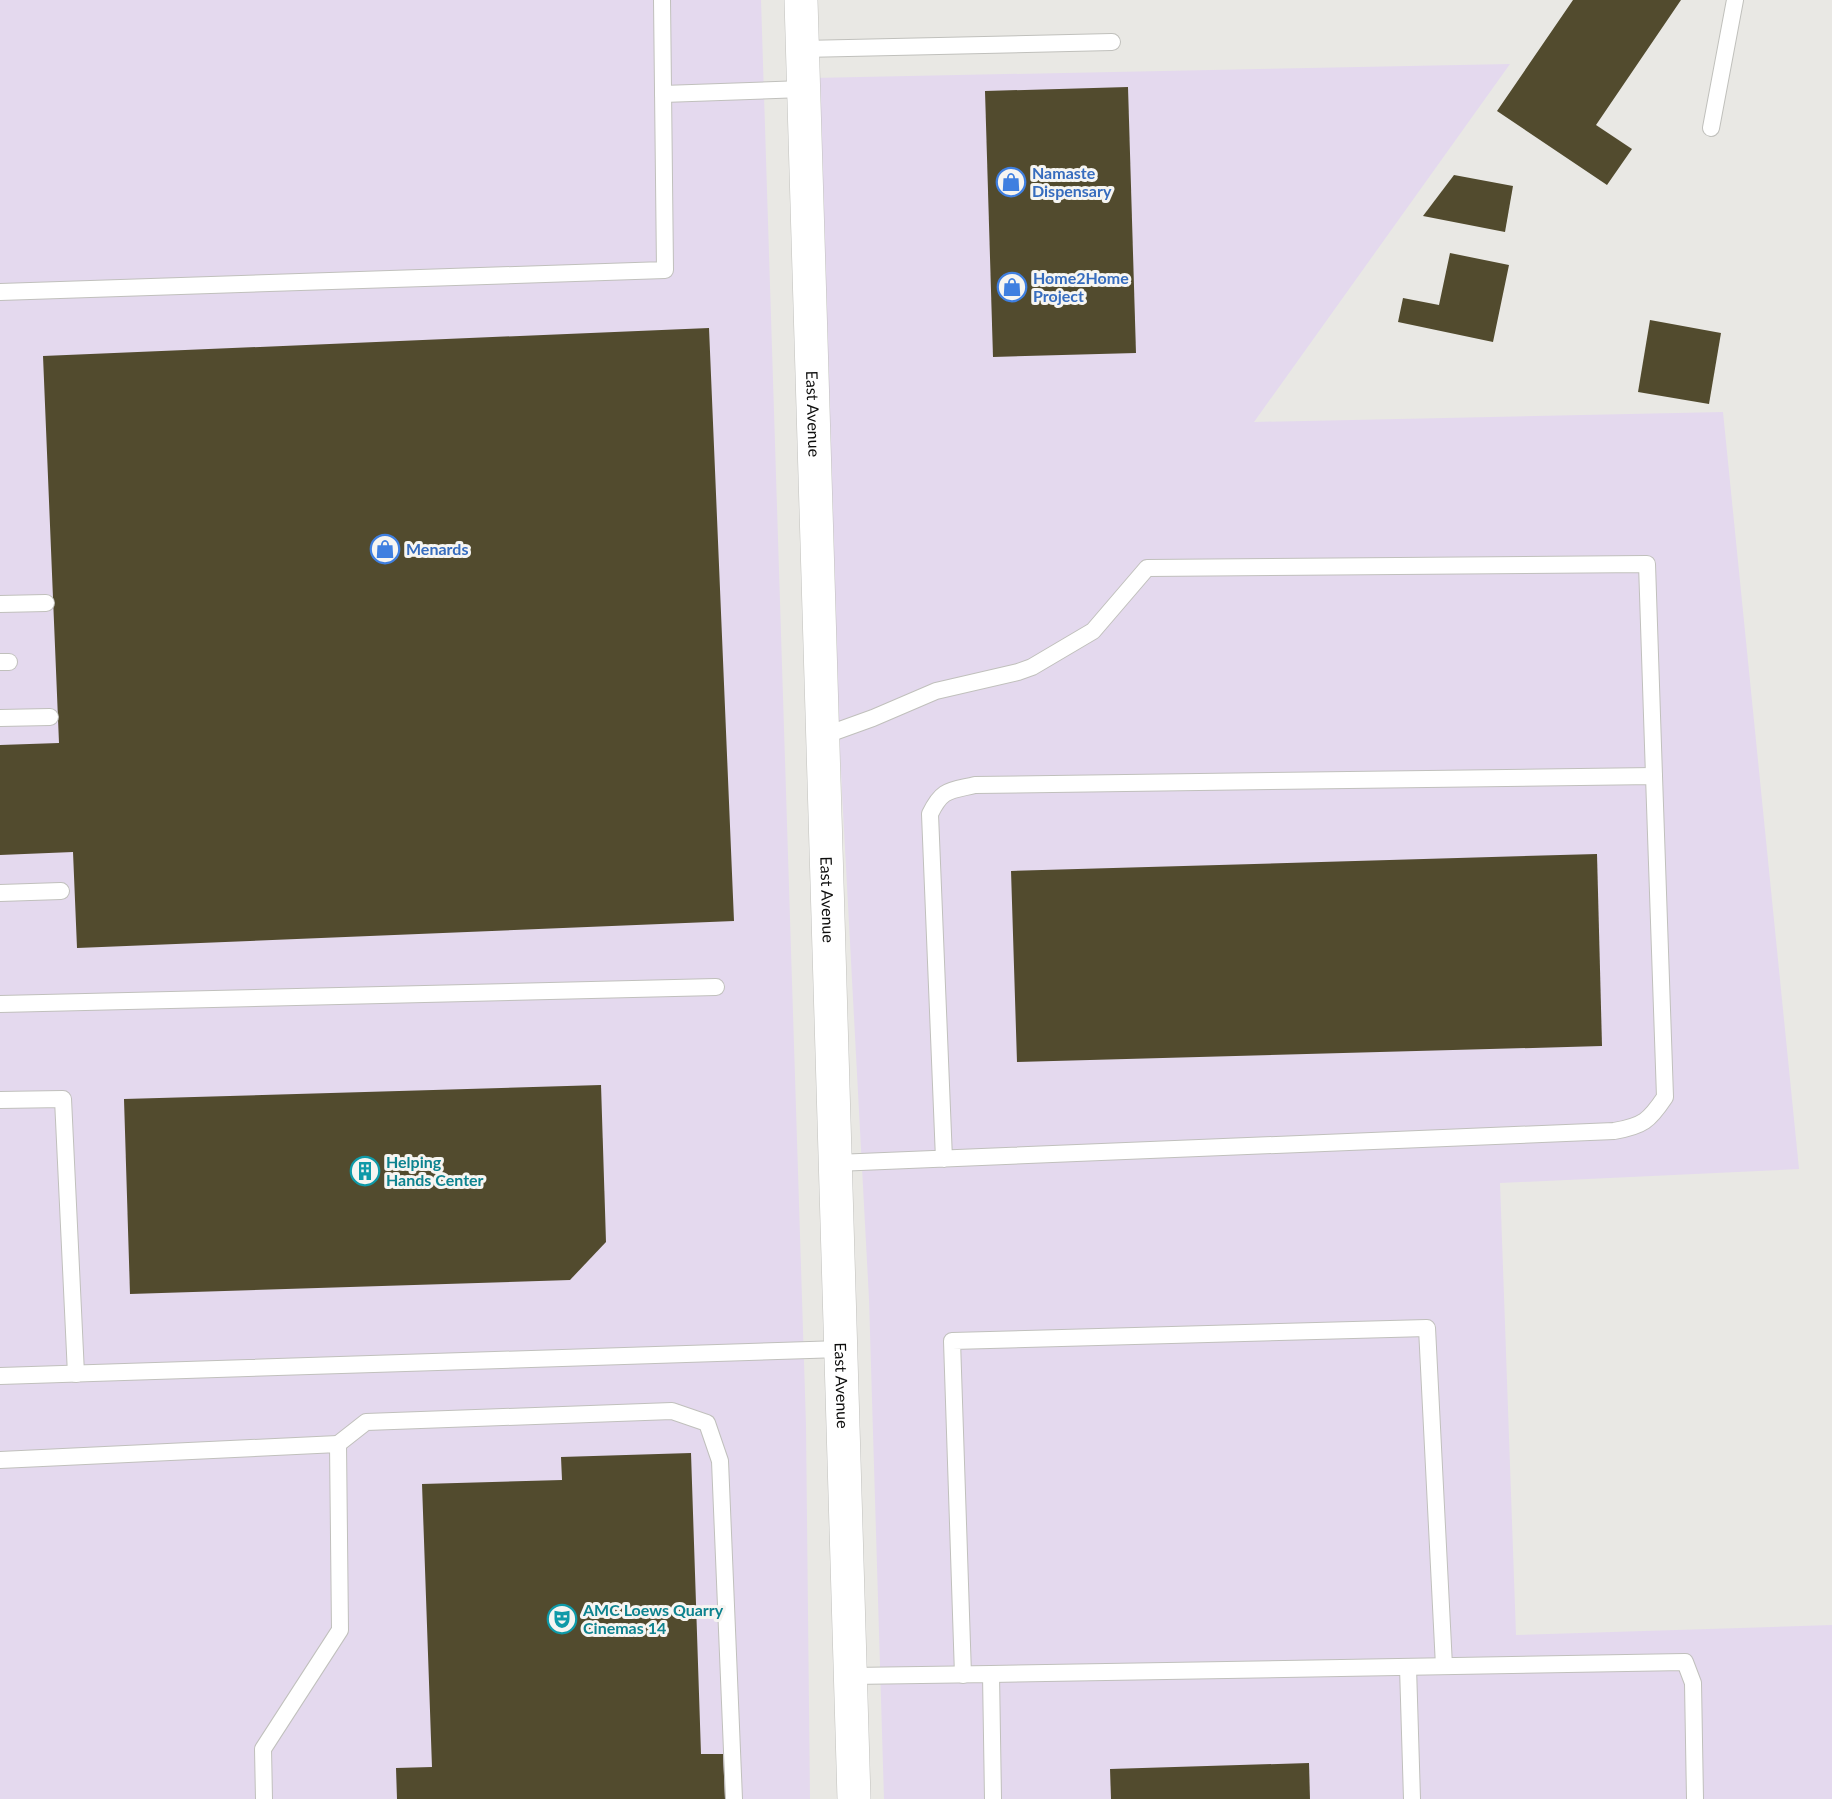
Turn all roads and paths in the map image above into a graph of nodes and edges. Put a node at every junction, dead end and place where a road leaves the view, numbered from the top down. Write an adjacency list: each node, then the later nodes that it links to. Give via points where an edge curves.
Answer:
1 (662, 0): 7 (lane)
2 (801, 0): 5 (street, East Avenue)
3 (1735, 0): 8 (lane)
4 (1112, 42): 5 (lane)
5 (802, 48): 6 (street, East Avenue)
6 (804, 89): 7 (lane); 14 (street, East Avenue)
7 (663, 94): 9 (lane, via 665,270)
8 (1711, 128)
9 (0, 292)
10 (46, 603): 11 (lane)
11 (0, 604)
12 (50, 717): 13 (lane)
13 (0, 718)
14 (823, 736): 15 (lane, via 936,691 1032,667 1093,631 1147,568 1647,564); 22 (street, East Avenue)
15 (1654, 776): 21 (lane, via 1665,1097 1637,1127); 21 (lane, via 975,784 938,797 930,814)
16 (61, 891): 17 (lane)
17 (0, 893)
18 (716, 987): 19 (lane)
19 (0, 1004)
20 (0, 1100): 24 (lane, via 63,1099)
21 (944, 1158): 22 (lane)
22 (836, 1163): 23 (street, East Avenue)
23 (842, 1349): 24 (lane); 32 (street, East Avenue)
24 (76, 1374): 25 (lane)
25 (0, 1376)
26 (338, 1444): 27 (lane); 33 (lane, via 340,1630 263,1749); 34 (lane, via 366,1422 672,1412 707,1423 720,1461)
27 (0, 1460)
28 (1444, 1666): 29 (lane); 31 (lane, via 1428,1328 952,1341); 38 (lane, via 1685,1662 1693,1683)
29 (1408, 1667): 30 (lane); 37 (lane)
30 (991, 1674): 31 (lane); 36 (lane)
31 (963, 1675): 32 (lane)
32 (851, 1676): 35 (street, East Avenue)
33 (264, 1799)
34 (734, 1799)
35 (854, 1799)
36 (993, 1799)
37 (1412, 1799)
38 (1695, 1799)

